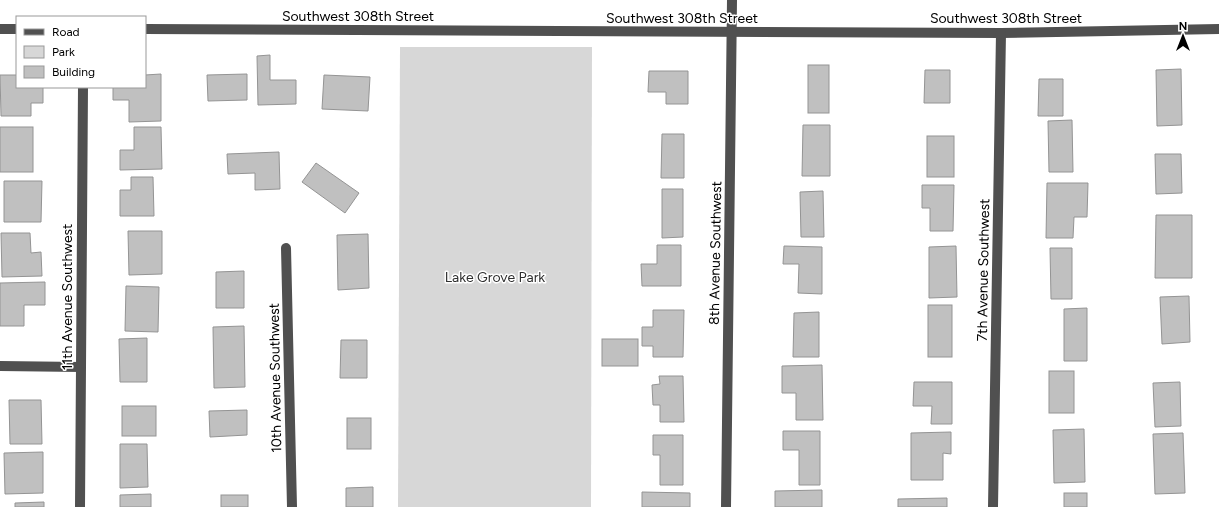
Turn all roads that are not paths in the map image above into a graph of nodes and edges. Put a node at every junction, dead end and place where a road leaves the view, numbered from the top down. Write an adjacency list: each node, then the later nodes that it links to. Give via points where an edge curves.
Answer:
1 (732, 0): 6 (street, 8th Avenue Southwest)
2 (0, 29): 3 (street)
3 (16, 29)
4 (146, 29): 6 (street, Southwest 308th Street)
5 (1219, 29): 7 (street, Southwest 308th Street)
6 (732, 32): 7 (street, Southwest 308th Street); 14 (street, 8th Avenue Southwest)
7 (1001, 33): 15 (street, 7th Avenue Southwest)
8 (83, 88): 11 (street, 11th Avenue Southwest)
9 (286, 248): 13 (street, 10th Avenue Southwest)
10 (0, 366): 11 (street)
11 (81, 367): 12 (street, 11th Avenue Southwest)
12 (80, 507)
13 (292, 507)
14 (726, 507)
15 (993, 507)

